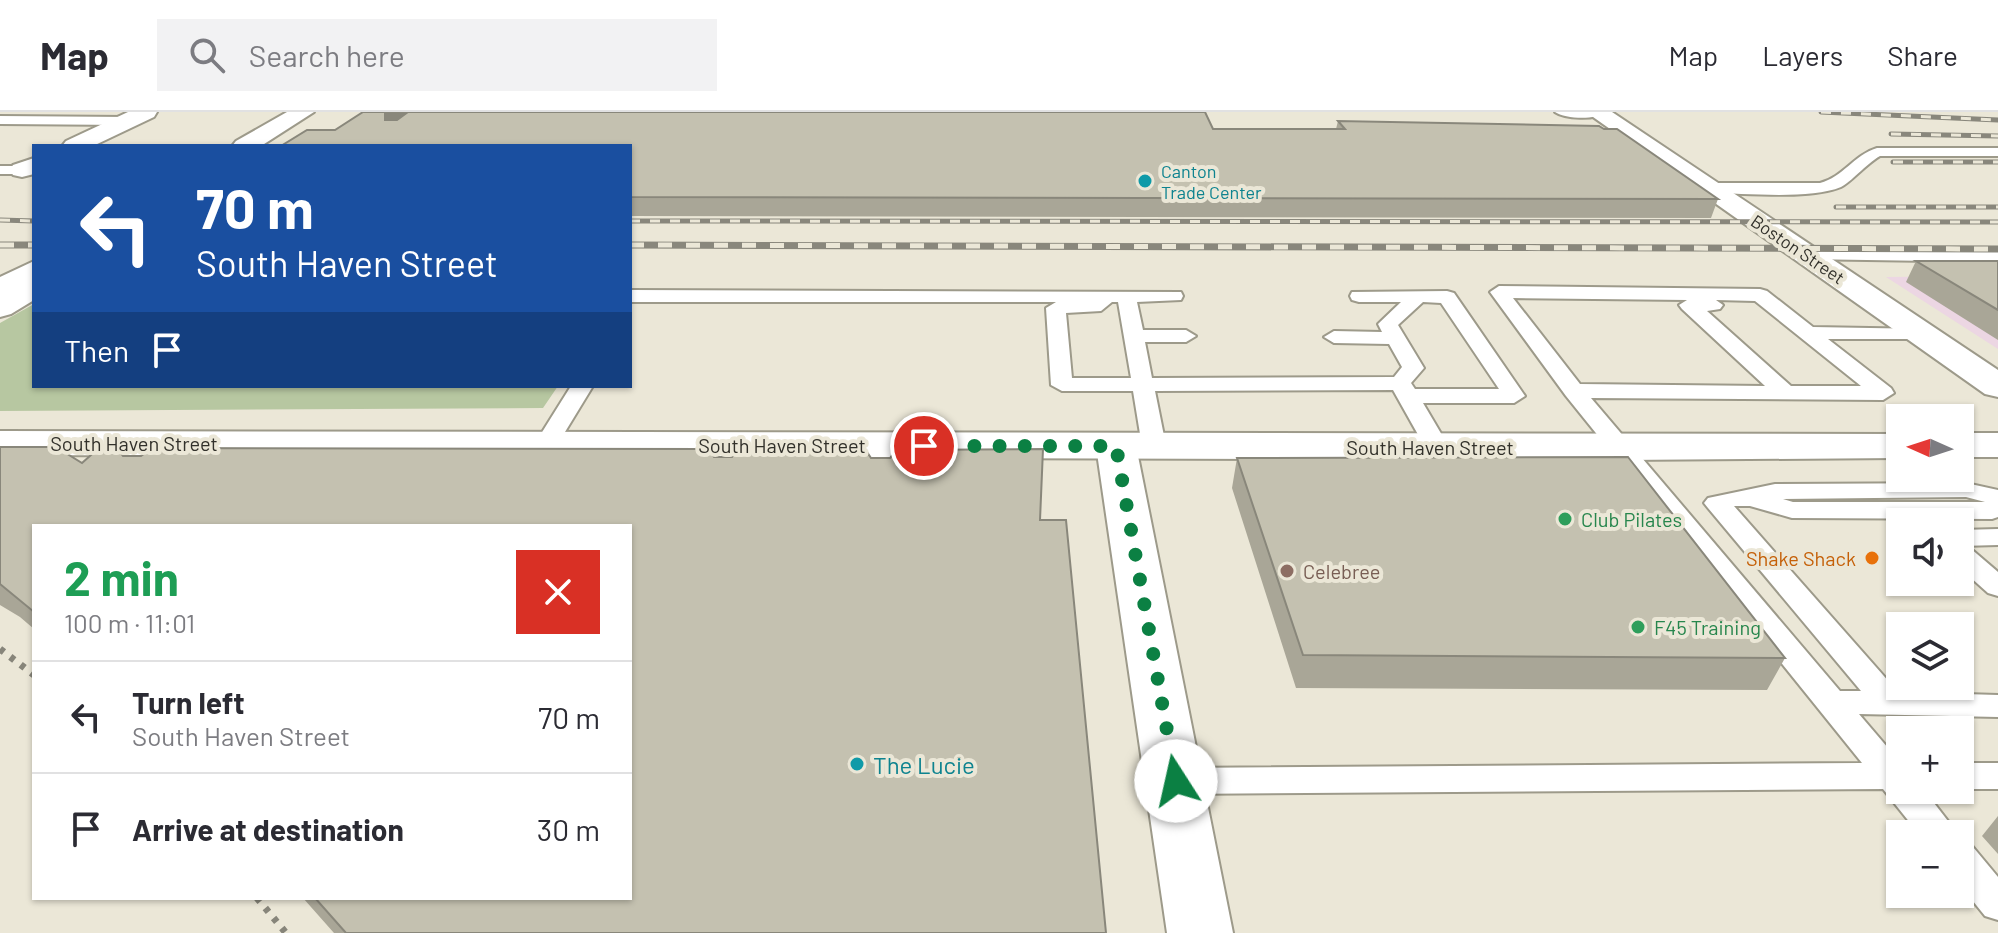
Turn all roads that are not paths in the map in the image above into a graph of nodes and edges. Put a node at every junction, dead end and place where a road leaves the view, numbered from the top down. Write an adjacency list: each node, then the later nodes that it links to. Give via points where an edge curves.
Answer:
1 (9, 112): 8 (lane)
2 (303, 112): 10 (street)
3 (314, 112): 11 (street)
4 (330, 112): 12 (street)
5 (1561, 112): 6 (lane)
6 (1598, 112): 14 (street, Boston Street)
7 (136, 116): 8 (lane); 9 (street)
8 (0, 118)
9 (78, 144)
10 (247, 144)
11 (257, 144)
12 (275, 144)
13 (1998, 152): 14 (lane, via 1877,152 1839,183 1820,188)
14 (1709, 188): 15 (street, Boston Street)
15 (1807, 255): 16 (lane); 29 (street, Boston Street)
16 (1995, 257)
17 (32, 269): 18 (street)
18 (0, 288)
19 (32, 288): 27 (street)
20 (1174, 296): 22 (lane)
21 (1359, 296): 23 (lane)
22 (1127, 297): 24 (lane); 30 (lane)
23 (1418, 297): 33 (lane, via 1388,324); 37 (lane, via 1447,297 1514,396)
24 (1105, 298): 25 (lane); 34 (lane, via 1094,307 1056,308 1062,385)
25 (633, 301)
26 (1772, 305): 28 (lane); 38 (lane, via 1760,295 1499,292); 39 (lane, via 1689,305)
27 (0, 307)
28 (1808, 333): 29 (lane); 39 (lane, via 1883,393)
29 (1920, 333): 35 (street, Boston Street)
30 (1134, 336): 31 (lane); 34 (lane)
31 (1186, 336)
32 (1334, 337): 33 (lane)
33 (1396, 338): 37 (lane, via 1413,368)
34 (1144, 385): 37 (lane); 44 (lane)
35 (1998, 386)
36 (581, 388): 41 (lane)
37 (1404, 390): 46 (lane)
38 (1574, 391): 39 (lane); 47 (lane)
39 (1785, 392)
40 (0, 443): 41 (street, South Haven Street, via 182,456)
41 (546, 445): 44 (street, South Haven Street, via 888,461)
42 (1974, 445): 43 (street)
43 (1998, 445)
44 (1135, 446): 46 (street, South Haven Street); 59 (street)
45 (1886, 446): 47 (street, South Haven Street)
46 (1437, 447): 47 (street, South Haven Street)
47 (1622, 448): 53 (lane)
48 (1998, 500): 54 (lane, via 1992,511 1792,510 1751,498 1717,503)
49 (1998, 537): 50 (lane)
50 (1974, 538)
51 (1974, 566): 52 (lane)
52 (1998, 587)
53 (1831, 702): 54 (lane); 56 (lane)
54 (1888, 702): 55 (lane)
55 (1998, 706)
56 (1886, 767)
57 (1974, 776): 58 (lane)
58 (1998, 776)
59 (1176, 781): 60 (lane); 65 (street)
60 (1886, 782)
61 (1916, 804): 62 (lane)
62 (1929, 820)
63 (1974, 875): 64 (lane)
64 (1998, 904)
65 (1200, 933)

